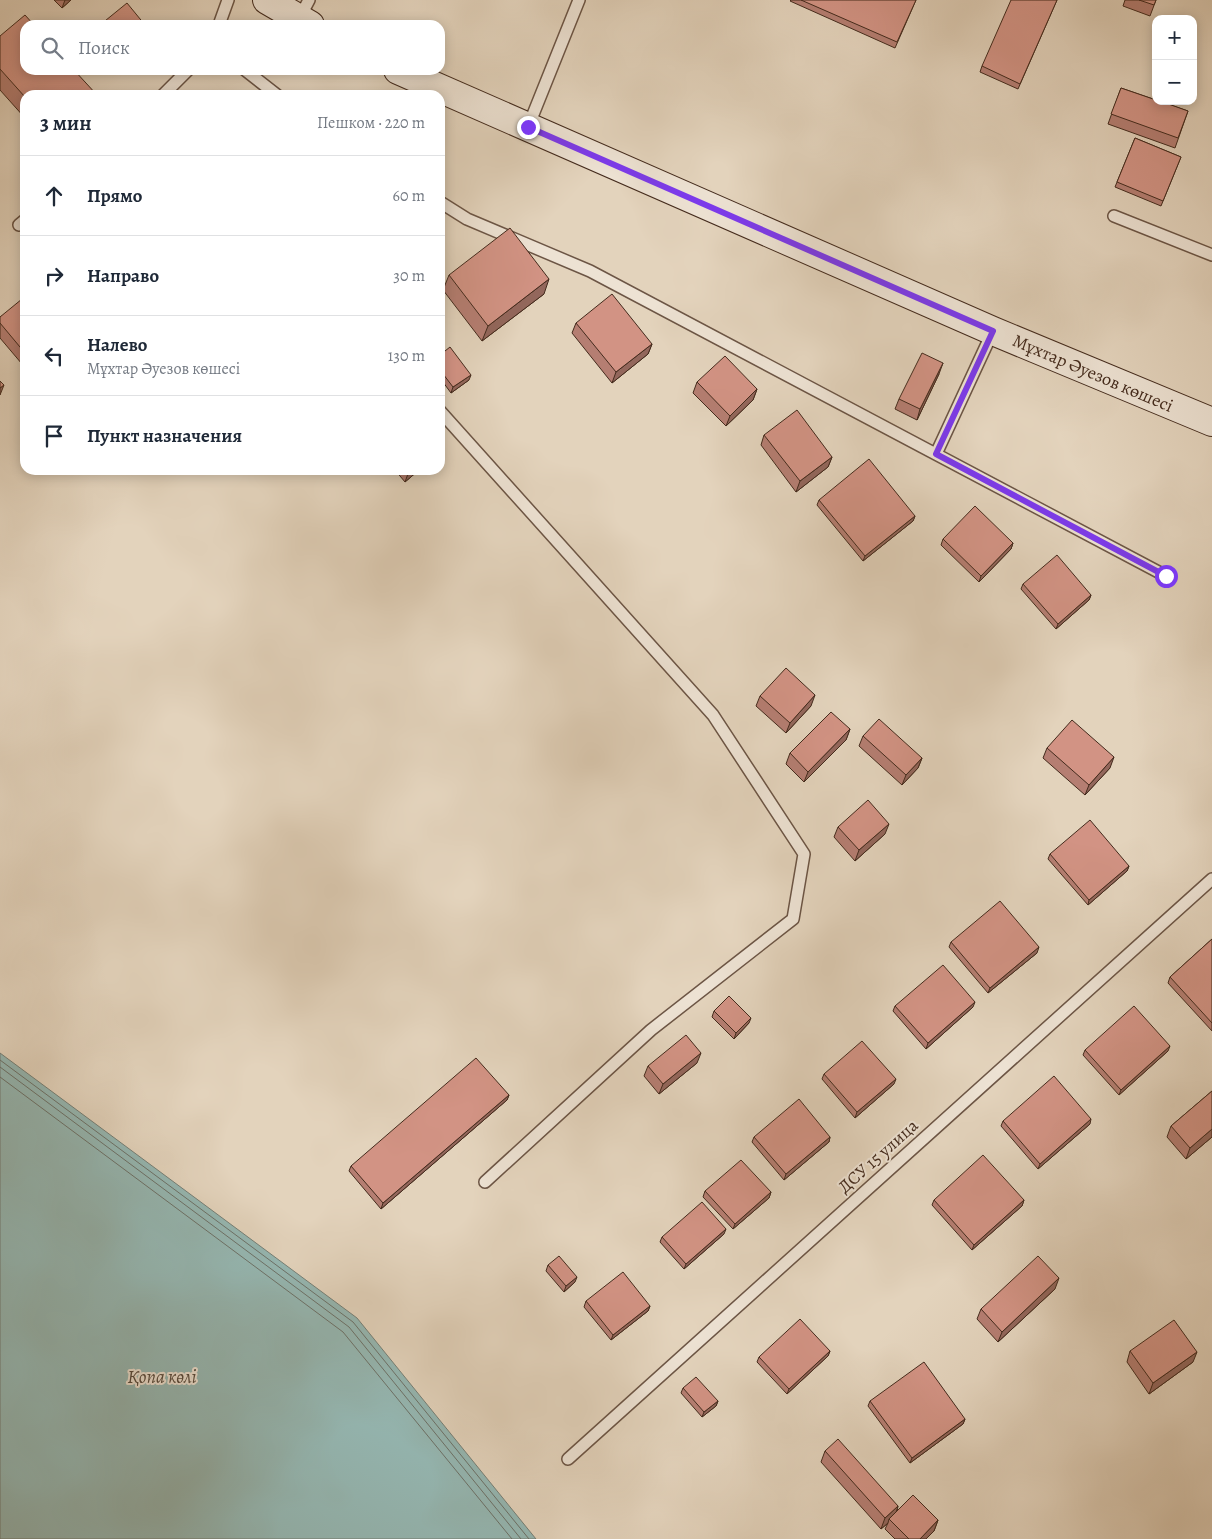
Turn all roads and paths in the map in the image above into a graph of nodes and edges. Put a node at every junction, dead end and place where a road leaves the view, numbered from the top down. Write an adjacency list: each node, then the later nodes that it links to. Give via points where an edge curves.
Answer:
1 (228, 0): 5 (lane)
2 (267, 0): 4 (main road)
3 (579, 0): 13 (lane)
4 (306, 15)
5 (221, 20)
6 (183, 75): 9 (lane)
7 (251, 75): 10 (lane)
8 (409, 75): 11 (main road, Мұхтар Әуезов көшесі)
9 (168, 90)
10 (271, 90)
11 (444, 90)
12 (445, 91): 13 (main road, Мұхтар Әуезов көшесі)
13 (528, 127): 17 (main road, Мұхтар Әуезов көшесі)
14 (445, 205): 20 (lane, via 467,219 590,271)
15 (1114, 216): 16 (lane)
16 (1212, 255)
17 (993, 331): 19 (main road, Мұхтар Әуезов көшесі); 20 (lane)
18 (445, 417): 23 (lane, via 713,715 804,854 793,919 650,1030)
19 (1212, 422)
20 (936, 454): 21 (lane)
21 (1166, 576)
22 (1212, 879): 24 (lane, ДСУ 15 улица)
23 (485, 1182)
24 (568, 1458)

